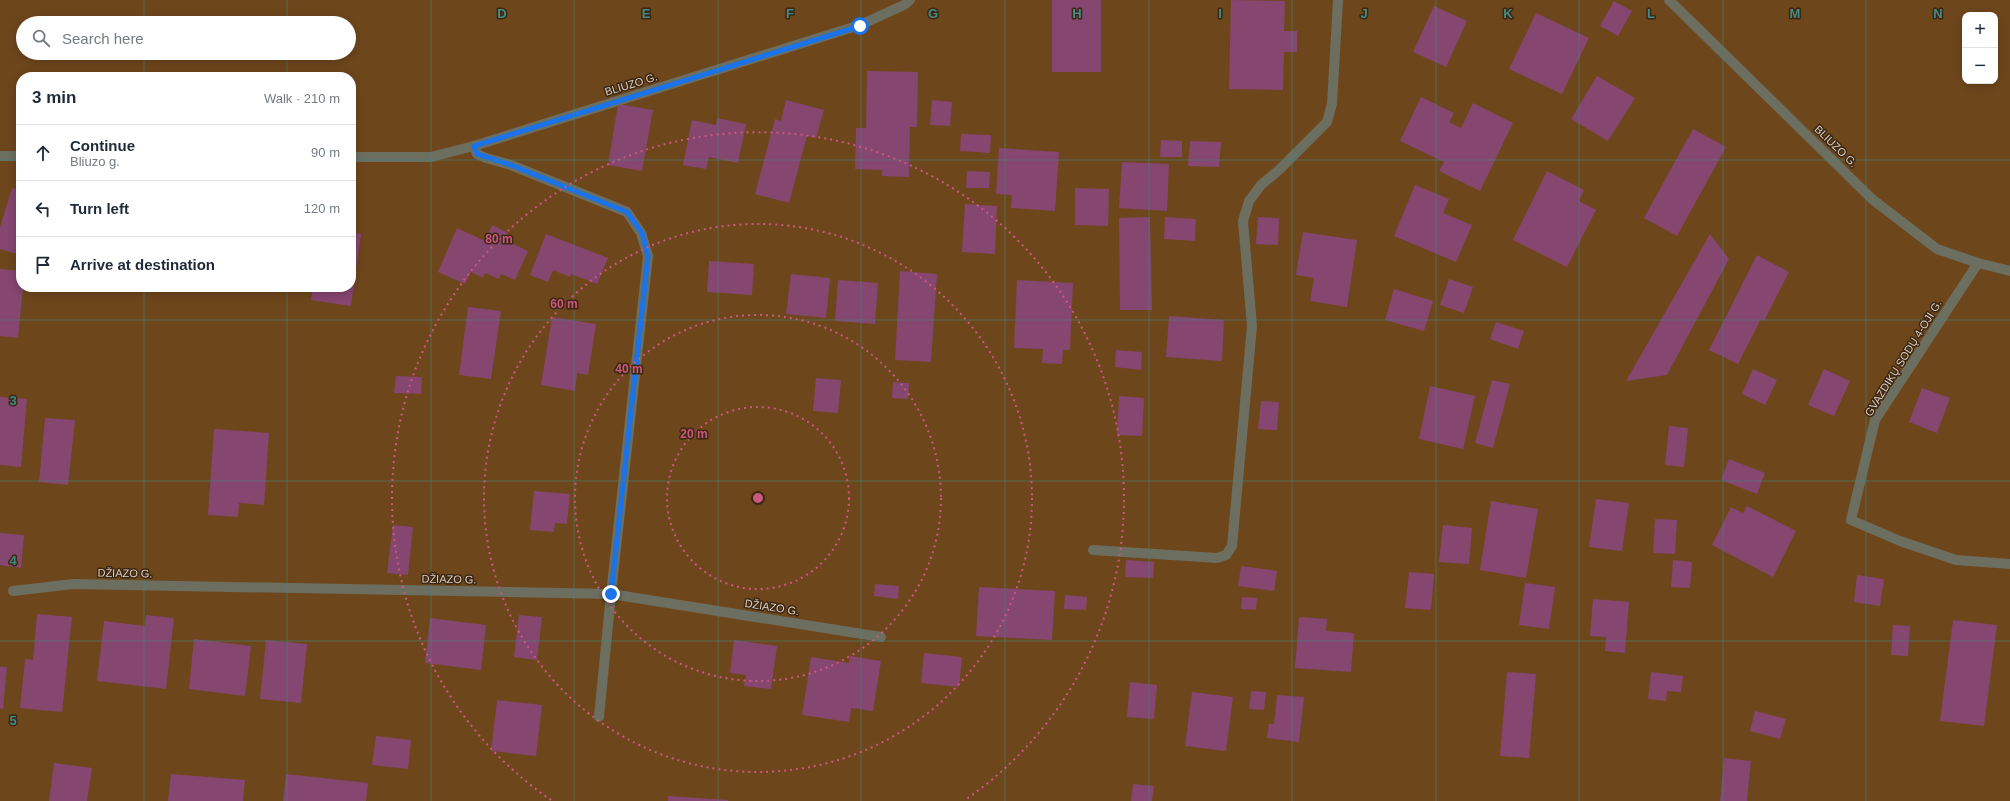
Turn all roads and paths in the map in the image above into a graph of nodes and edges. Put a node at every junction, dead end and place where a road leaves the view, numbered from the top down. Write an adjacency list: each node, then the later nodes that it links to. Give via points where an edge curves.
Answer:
1 (910, 0): 4 (street, BLIUZO G., via 860,26)
2 (1338, 0): 10 (street, via 1332,104 1327,122 1279,170 1260,185 1249,201 1243,222 1252,326 1232,546 1226,555 1217,558)
3 (1669, 0): 8 (street, BLIUZO G., via 1872,199 1937,249)
4 (474, 146): 7 (street, BLIUZO G., via 431,157); 13 (street, via 477,154 486,158 511,165 627,212 642,233 648,256)
5 (0, 156): 6 (street)
6 (16, 156)
7 (356, 157)
8 (1978, 264): 9 (street, BLIUZO G.); 11 (street, GVAZDIKŲ SODŲ 4-OJI G., via 1875,420 1850,520 1956,560)
9 (2010, 271)
10 (1093, 550)
11 (2010, 564)
12 (13, 591): 13 (street, DŽIAZO G., via 73,584)
13 (611, 594): 14 (street, DŽIAZO G.); 15 (street)
14 (881, 636)
15 (599, 717)

